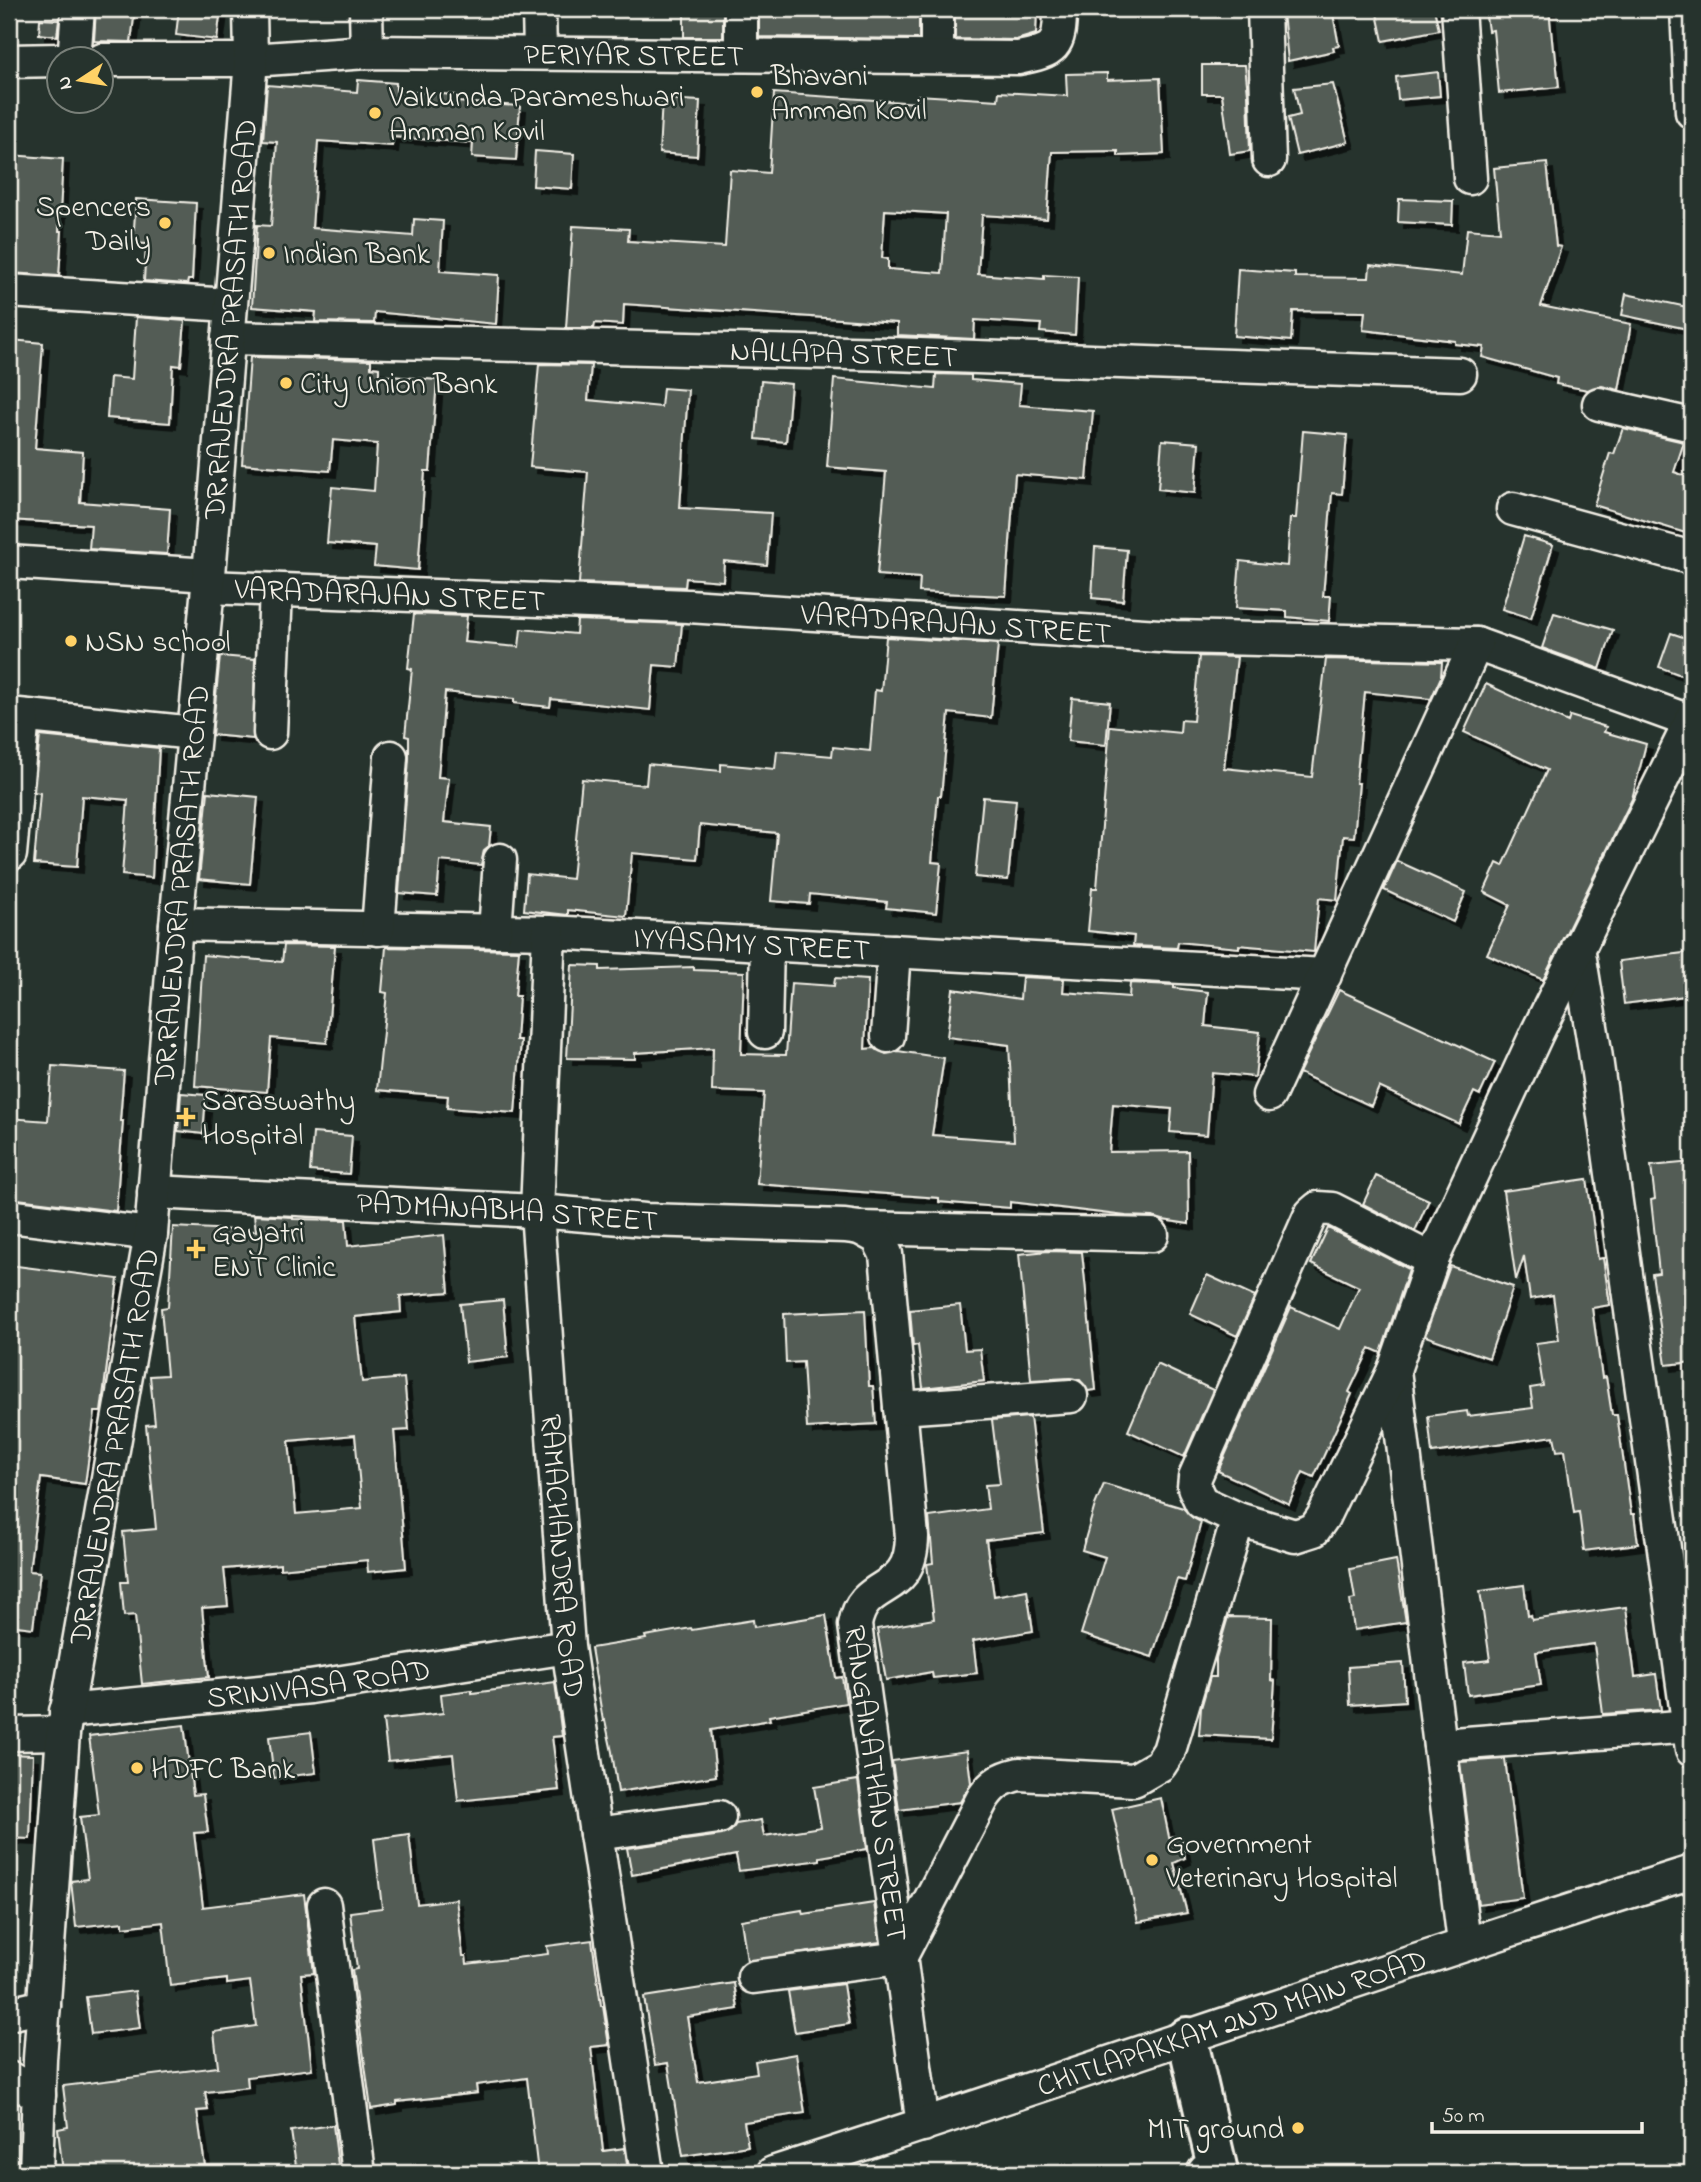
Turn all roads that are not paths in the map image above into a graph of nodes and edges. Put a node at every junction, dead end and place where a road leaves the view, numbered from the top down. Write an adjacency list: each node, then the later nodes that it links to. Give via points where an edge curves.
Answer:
1 (78, 9): 11 (street)
2 (250, 9): 19 (street, DR.RAJENDRA PRASATH ROAD)
3 (366, 9): 12 (street)
4 (539, 9): 13 (street)
5 (741, 9): 14 (street)
6 (937, 9): 15 (street)
7 (1060, 9): 15 (street, PERIYAR STREET, via 1056,45 1044,53 1018,58)
8 (1264, 9): 21 (street)
9 (1458, 9): 22 (street)
10 (1687, 9): 20 (street)
11 (75, 46)
12 (367, 52): 13 (street, PERIYAR STREET); 19 (street, PERIYAR STREET)
13 (540, 53): 14 (street, PERIYAR STREET)
14 (741, 55): 15 (street, PERIYAR STREET)
15 (937, 56)
16 (46, 60): 18 (street)
17 (116, 60): 19 (street, PERIYAR STREET)
18 (9, 61)
19 (251, 61): 24 (street, DR.RAJENDRA PRASATH ROAD)
20 (1692, 112)
21 (1269, 160)
22 (1470, 178)
23 (9, 291): 24 (street)
24 (230, 305): 25 (street, DR.RAJENDRA PRASATH ROAD)
25 (228, 338): 26 (street, NALLAPA STREET); 32 (street, DR.RAJENDRA PRASATH ROAD)
26 (1460, 374)
27 (1599, 404): 28 (street)
28 (1692, 425)
29 (1513, 509): 30 (street)
30 (1692, 558)
31 (9, 562): 32 (street, VARADARAJAN STREET)
32 (208, 581): 33 (street, VARADARAJAN STREET); 37 (street, DR.RAJENDRA PRASATH ROAD)
33 (276, 590): 34 (street, VARADARAJAN STREET, via 688,607 1175,636); 38 (street)
34 (1476, 644): 36 (street, VARADARAJAN STREET); 49 (street)
35 (16, 715): 37 (street); 40 (street)
36 (1692, 721): 47 (street)
37 (194, 733): 42 (street, DR.RAJENDRA PRASATH ROAD)
38 (270, 733)
39 (391, 757): 43 (street)
40 (9, 854)
41 (500, 860): 44 (street)
42 (176, 924): 43 (street, IYYASAMY STREET); 53 (street, DR.RAJENDRA PRASATH ROAD)
43 (378, 929): 44 (street, IYYASAMY STREET)
44 (495, 931): 45 (street, IYYASAMY STREET)
45 (548, 932): 46 (street, IYYASAMY STREET); 54 (street, RAMACHANDRA ROAD)
46 (767, 944): 48 (street, IYYASAMY STREET); 50 (street)
47 (1578, 947): 59 (street); 67 (street)
48 (894, 951): 49 (street, IYYASAMY STREET); 51 (street)
49 (1325, 975): 52 (street)
50 (765, 1032)
51 (888, 1036)
52 (1269, 1096)
53 (154, 1192): 54 (street, PADMANABHA STREET); 57 (street, DR.RAJENDRA PRASATH ROAD)
54 (537, 1210): 56 (street, PADMANABHA STREET, via 645,1220); 64 (street, RAMACHANDRA ROAD)
55 (9, 1216): 57 (street)
56 (860, 1228): 58 (street, PADMANABHA STREET); 62 (street, RANGANATHAN STREET, via 878,1238 886,1254)
57 (151, 1234): 65 (street, DR.RAJENDRA PRASATH ROAD)
58 (1152, 1235)
59 (1432, 1260): 60 (street); 63 (street, via 1332,1209 1318,1208 1311,1214 1195,1477 1201,1502)
60 (1394, 1370): 63 (street, via 1314,1530 1295,1536); 68 (street)
61 (1071, 1396): 62 (street)
62 (900, 1408): 74 (street, RANGANATHAN STREET, via 912,1553 896,1581 859,1607 855,1625)
63 (1238, 1519): 74 (street, via 1170,1751 1160,1765 1134,1780 1019,1774 1002,1778 982,1798)
64 (568, 1647): 65 (street, SRINIVASA ROAD); 70 (street, RAMACHANDRA ROAD)
65 (64, 1722): 66 (street, SRINIVASA ROAD); 76 (street, DR.RAJENDRA PRASATH ROAD)
66 (9, 1734)
67 (1691, 1734): 68 (street)
68 (1440, 1745): 73 (street)
69 (719, 1817): 70 (street)
70 (596, 1834): 84 (street, RAMACHANDRA ROAD)
71 (1692, 1872): 73 (street, CHITLAPAKKAM 2ND MAIN ROAD)
72 (324, 1905): 83 (street)
73 (1464, 1943): 78 (street, CHITLAPAKKAM 2ND MAIN ROAD)
74 (900, 1958): 75 (street); 81 (street, RANGANATHAN STREET)
75 (754, 1977)
76 (44, 2006): 77 (street); 80 (street, DR.RAJENDRA PRASATH ROAD)
77 (9, 2014)
78 (1187, 2037): 81 (street, CHITLAPAKKAM 2ND MAIN ROAD); 86 (highway, via 1217,2167)
79 (9, 2078): 80 (street)
80 (39, 2095): 82 (street, DR.RAJENDRA PRASATH ROAD)
81 (923, 2125): 85 (street, CHITLAPAKKAM 2ND MAIN ROAD)
82 (36, 2173)
83 (359, 2173)
84 (647, 2173)
85 (773, 2173)
86 (1207, 2173)

